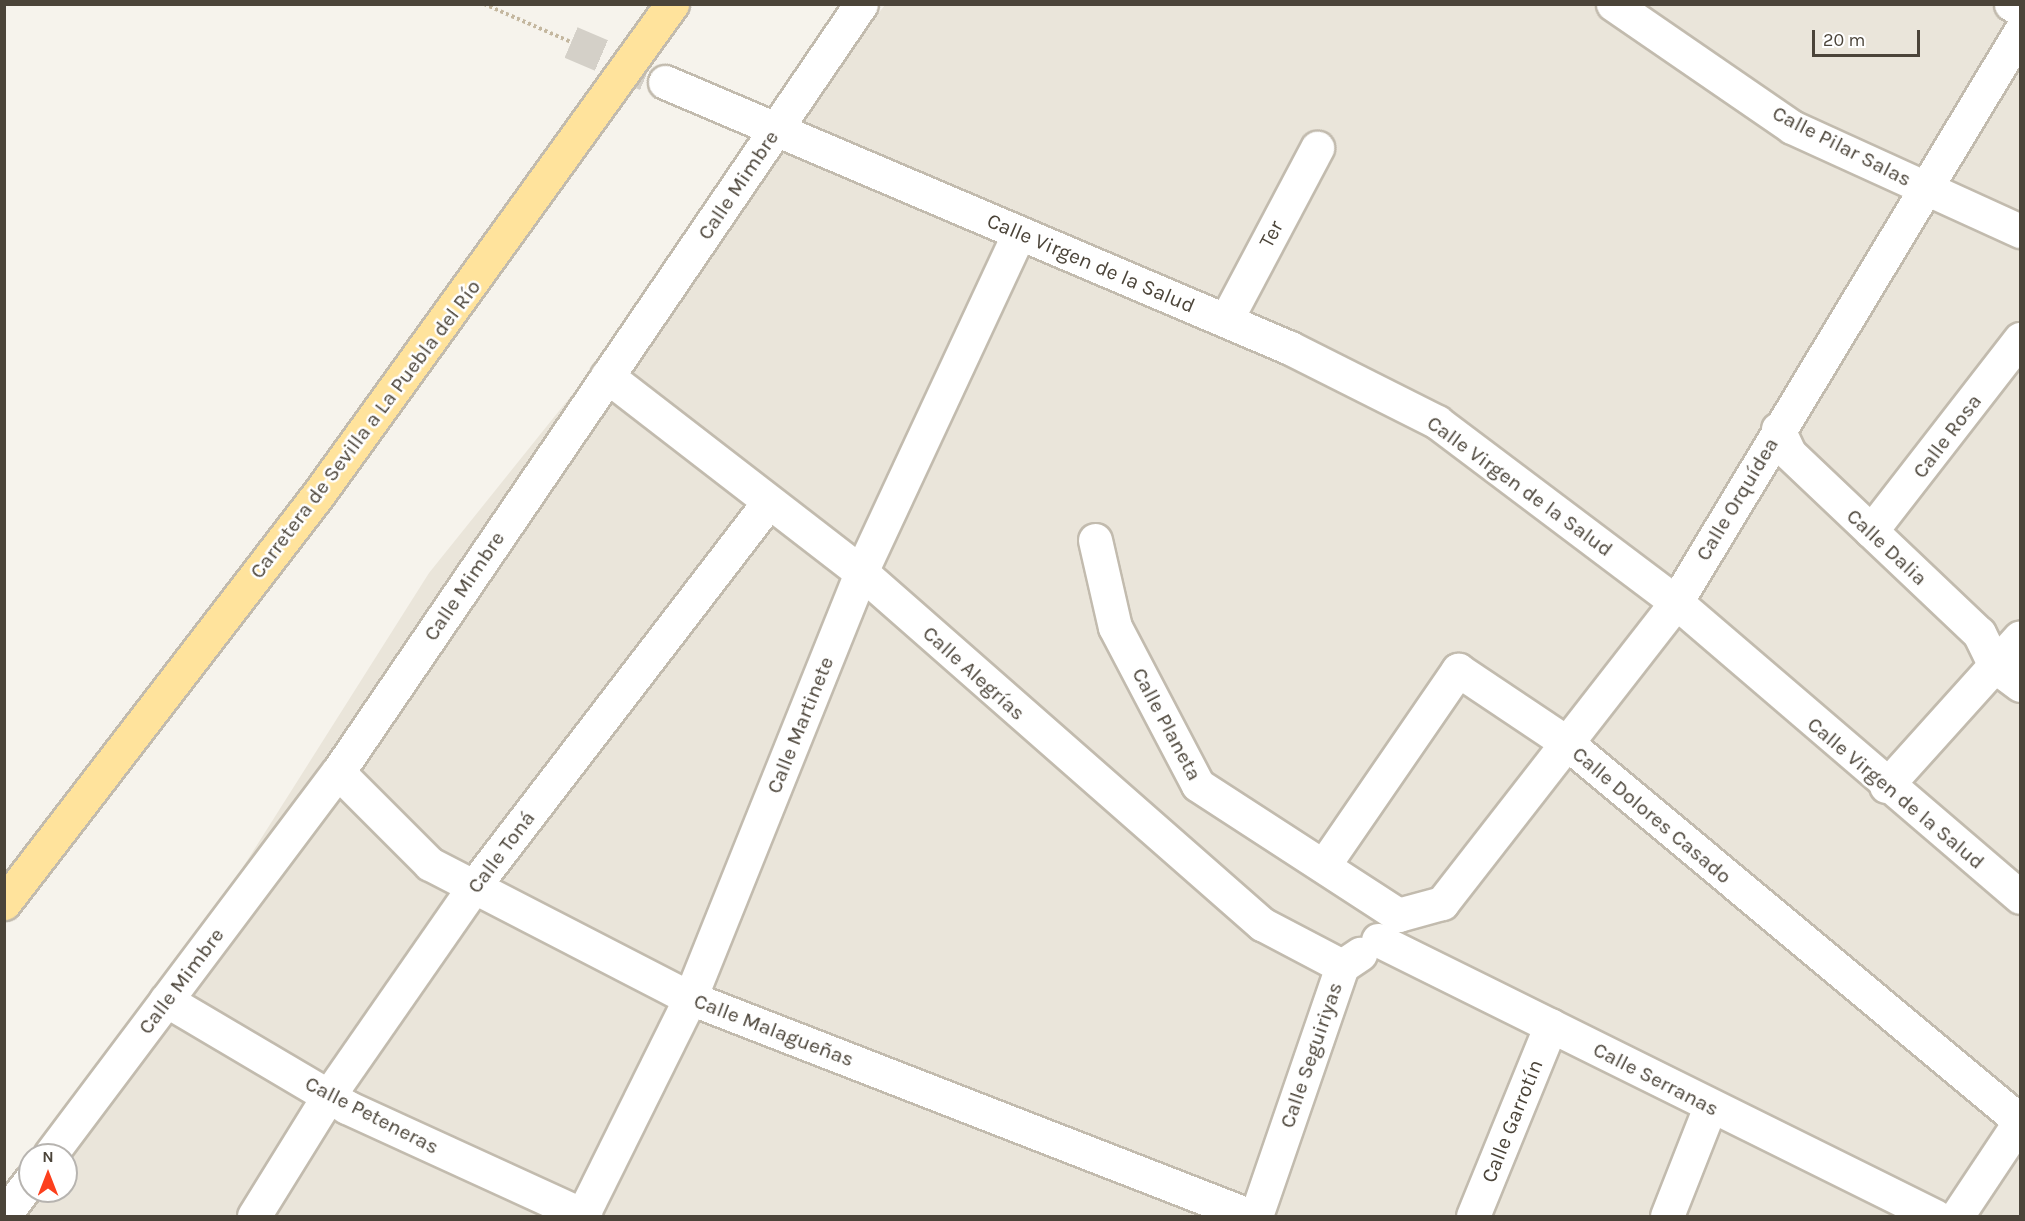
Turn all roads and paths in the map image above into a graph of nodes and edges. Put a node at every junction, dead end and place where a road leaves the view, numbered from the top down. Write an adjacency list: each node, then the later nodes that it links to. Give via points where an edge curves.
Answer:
1 (484, 4): 8 (path)
2 (672, 4): 30 (main road, Carretera de Sevilla a La Puebla del Río, via 320,492)
3 (861, 4): 10 (street, Calle Mimbre)
4 (1613, 4): 12 (street, Calle Pilar Salas, via 1792,127)
5 (2011, 4): 6 (street)
6 (2020, 9)
7 (2020, 32): 12 (street, Calle Orquídea)
8 (571, 42)
9 (665, 82): 10 (street, Calle Virgen de la Salud)
10 (776, 129): 14 (street, Calle Virgen de la Salud); 17 (street, Calle Mimbre)
11 (1317, 148): 15 (street, Ter)
12 (1923, 187): 13 (street, Calle Pilar Salas); 18 (street, Calle Orquídea)
13 (2020, 231)
14 (1019, 233): 15 (street, Calle Virgen de la Salud); 22 (street, Calle Martinete)
15 (1226, 320): 23 (street, Calle Virgen de la Salud, via 1437,422)
16 (2020, 339): 20 (street, Calle Rosa)
17 (607, 376): 19 (street, Calle Alegrías); 28 (street, Calle Mimbre)
18 (1778, 429): 20 (street, Calle Dalia, via 1789,453); 23 (street, Calle Orquídea)
19 (768, 503): 22 (street, Calle Alegrías); 32 (street, Calle Toná)
20 (1870, 531): 25 (street, Calle Dalia, via 1979,633)
21 (1095, 540): 31 (street, Calle Planeta, via 1115,627 1198,785)
22 (861, 572): 38 (street, Calle Alegrías, via 1262,924); 39 (street, Calle Martinete)
23 (1676, 602): 27 (street, Calle Orquídea); 29 (street, Calle Virgen de la Salud)
24 (2020, 637): 25 (street)
25 (1995, 666): 26 (street); 29 (street)
26 (2020, 685)
27 (1567, 742): 31 (street, Calle Dolores Casado, via 1458,670); 35 (street, Calle Orquídea, via 1442,903); 44 (street, Calle Dolores Casado)
28 (338, 772): 32 (street, Calle Malagueñas, via 430,864); 40 (street, Calle Mimbre)
29 (1886, 786): 33 (street, Calle Virgen de la Salud)
30 (48, 846): 34 (main road); 36 (main road)
31 (1324, 865): 35 (street, Calle Planeta)
32 (474, 886): 39 (street, Calle Malagueñas); 42 (street, Calle Toná)
33 (2020, 897)
34 (4, 903)
35 (1398, 915): 37 (street, Calle Seguiriyas)
36 (4, 918)
37 (1378, 940): 38 (street, Calle Seguiriyas); 41 (street, Calle Serranas)
38 (1342, 966): 50 (street, Calle Seguiriyas)
39 (690, 998): 49 (street, Calle Martinete); 50 (street, Calle Malagueñas)
40 (166, 1000): 42 (street, Calle Peteneras); 45 (street, Calle Mimbre)
41 (1551, 1025): 43 (street, Calle Serranas); 51 (street, Calle Garrotín)
42 (329, 1095): 48 (street, Calle Toná); 49 (street, Calle Peteneras)
43 (1710, 1107): 52 (street); 53 (street, Calle Serranas)
44 (2020, 1121): 54 (street)
45 (59, 1143)
46 (18, 1197): 47 (street)
47 (4, 1215)
48 (254, 1216)
49 (583, 1216)
50 (1254, 1216)
51 (1473, 1216)
52 (1667, 1216)
53 (1935, 1216)
54 (1957, 1216)

